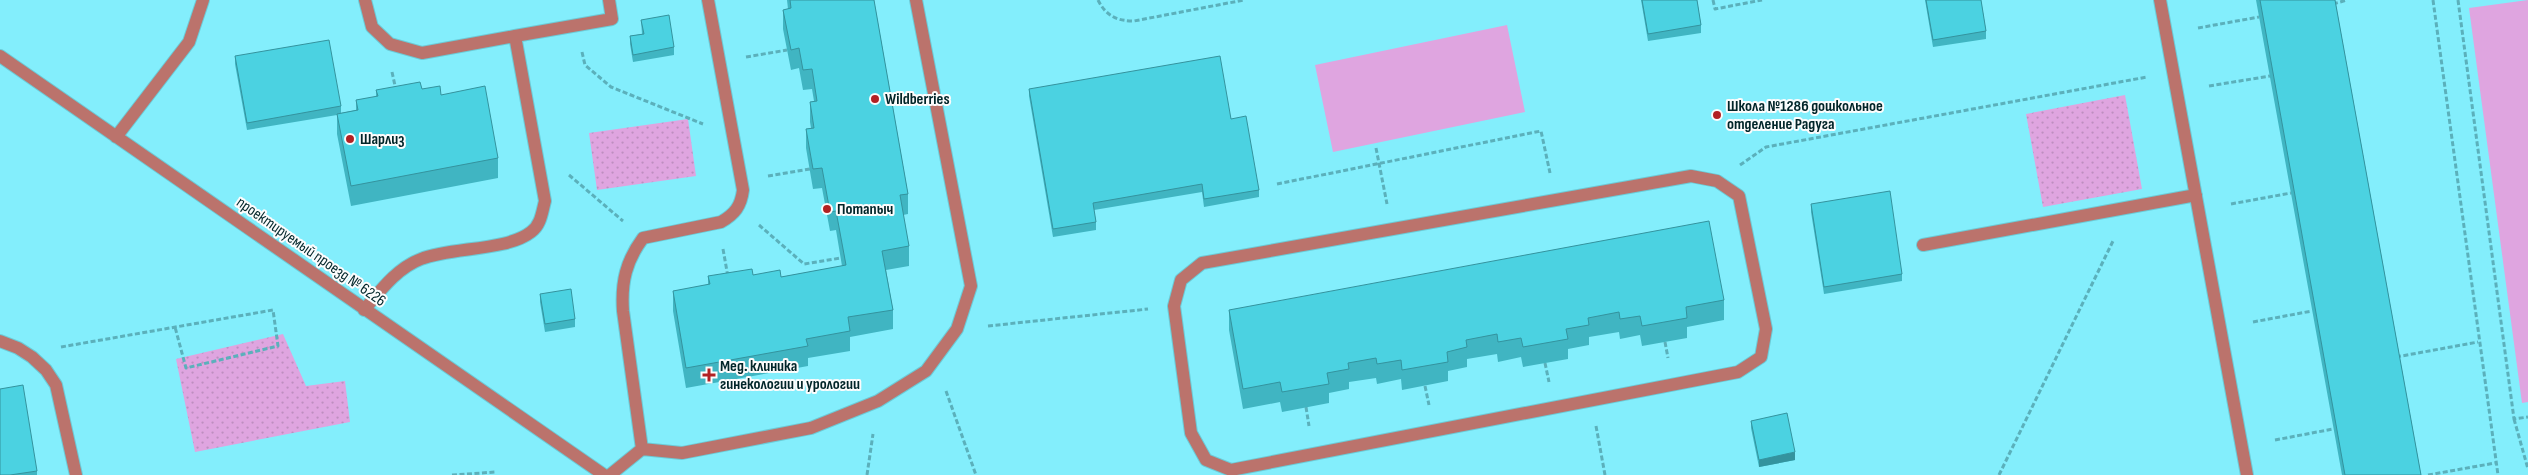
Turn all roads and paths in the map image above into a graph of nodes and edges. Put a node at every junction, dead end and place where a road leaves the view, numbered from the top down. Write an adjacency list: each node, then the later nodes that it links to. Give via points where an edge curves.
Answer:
1 (206, 0): 26 (street, via 189,42)
2 (365, 0): 18 (street, via 372,27 390,44 422,53)
3 (609, 0): 16 (street, via 612,18)
4 (708, 0): 21 (street)
5 (916, 0): 51 (street, via 970,286)
6 (1098, 0): 7 (path, via 1110,16 1128,21)
7 (1244, 0)
8 (1714, 0): 9 (path, via 1715,9)
9 (1762, 0)
10 (2160, 0): 35 (street)
11 (2347, 0): 14 (path)
12 (2433, 0): 53 (path)
13 (2458, 0): 60 (path)
14 (2332, 4)
15 (2259, 17): 17 (path)
16 (576, 25): 18 (street); 25 (path, via 585,65 611,87)
17 (2198, 28)
18 (515, 36): 27 (street)
19 (787, 50): 21 (path)
20 (0, 56): 26 (street, проектируемый проезд № 6226)
21 (720, 61): 25 (street)
22 (2270, 76): 24 (path)
23 (2148, 77): 32 (path, via 1766,147)
24 (2209, 86)
25 (734, 136): 31 (street)
26 (116, 137): 47 (street, проектируемый проезд № 6226)
27 (537, 148): 42 (path); 47 (street, via 545,201 541,220 532,232 514,240 420,260 394,276)
28 (1376, 148): 29 (path)
29 (1379, 163): 33 (path); 36 (path, via 1541,131); 41 (path)
30 (810, 169): 31 (path)
31 (742, 181): 39 (street)
32 (1717, 181): 36 (street, via 1692,176); 58 (street, via 1739,196 1766,329 1762,357 1738,372)
33 (1277, 184)
34 (2291, 193): 37 (path)
35 (2196, 196): 38 (street); 76 (street)
36 (1555, 201): 41 (street)
37 (2231, 204)
38 (2130, 207): 43 (street); 75 (path)
39 (738, 208): 40 (street, via 731,217); 44 (path, via 804,264)
40 (718, 223): 42 (street); 45 (path)
41 (1392, 229): 46 (street, via 1202,263 1181,280)
42 (643, 238): 63 (street, via 628,262 621,291)
43 (1923, 244)
44 (841, 258)
45 (729, 284)
46 (1174, 306): 51 (path); 67 (street, via 1191,433 1206,460)
47 (364, 310): 70 (street, проектируемый проезд № 6226)
48 (2312, 311): 49 (path)
49 (2253, 322)
50 (175, 327): 50 (path, via 186,368 278,346 273,310); 55 (path, via 64,346)
51 (957, 329): 56 (street)
52 (1, 339): 55 (street)
53 (2478, 342): 54 (path); 64 (path)
54 (2396, 357)
55 (32, 358): 68 (street, via 56,385)
56 (926, 371): 57 (street); 73 (path, via 948,393)
57 (878, 401): 63 (street, via 802,430 682,453); 72 (path)
58 (1591, 401): 67 (street); 74 (path)
59 (2528, 417): 60 (path)
60 (2514, 419): 65 (path)
61 (2333, 429): 62 (path)
62 (2275, 440)
63 (642, 448): 71 (street)
64 (2495, 462): 77 (path); 78 (path)
65 (2528, 469)
66 (496, 472): 69 (path)
67 (1229, 473)
68 (76, 475)
69 (452, 475)
70 (604, 475)
71 (610, 475)
72 (867, 475)
73 (976, 475)
74 (1605, 475)
75 (1999, 475)
76 (2247, 475)
77 (2428, 475)
78 (2498, 475)

